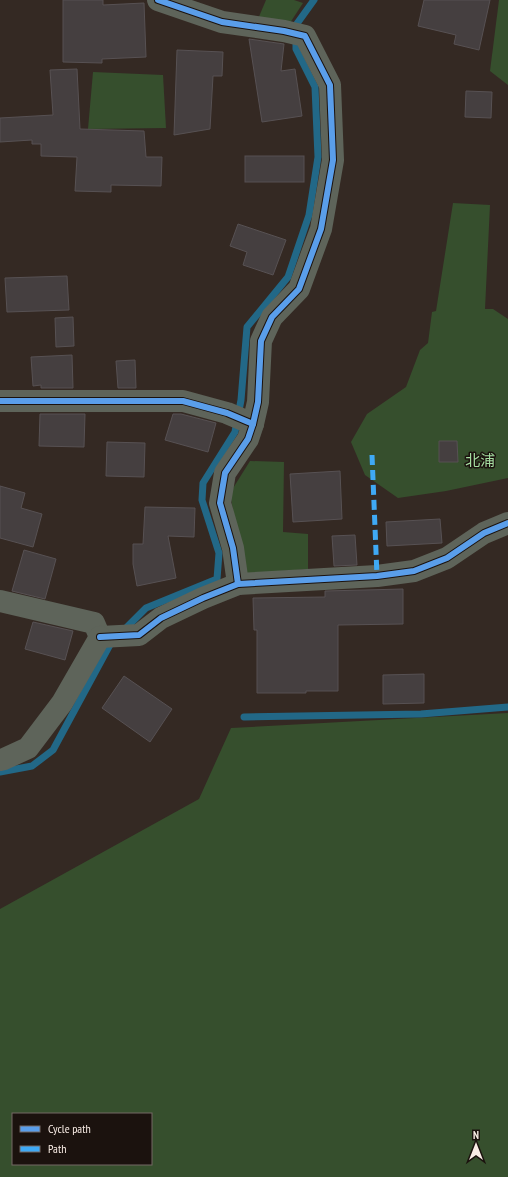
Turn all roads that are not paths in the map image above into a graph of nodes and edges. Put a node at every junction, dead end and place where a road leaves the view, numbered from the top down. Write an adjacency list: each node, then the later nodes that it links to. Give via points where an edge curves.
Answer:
1 (158, 0): 3 (street, via 222,22 305,36 330,85 333,160 321,229 299,289 272,317 261,341 258,402)
2 (0, 401): 3 (street, via 183,401 227,413)
3 (253, 424): 5 (street, via 248,439 225,473 220,503 233,548)
4 (508, 523): 5 (street, via 484,533 446,558 414,571 377,576)
5 (238, 584): 7 (street, via 160,618 139,635)
6 (0, 601): 7 (street, via 94,623)
7 (100, 637): 8 (street, via 62,703 28,748)
8 (0, 760)

